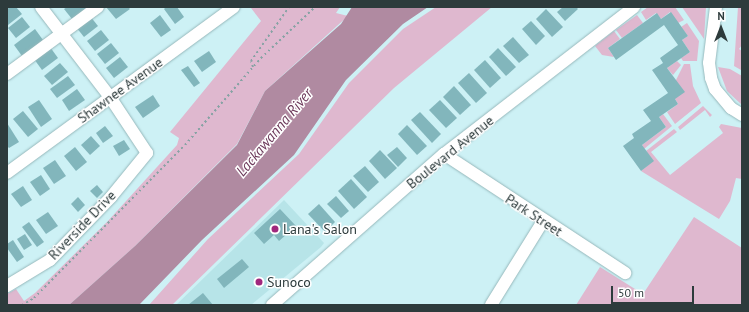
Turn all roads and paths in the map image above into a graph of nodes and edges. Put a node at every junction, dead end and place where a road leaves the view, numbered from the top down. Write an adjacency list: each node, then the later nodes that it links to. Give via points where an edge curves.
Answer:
1 (41, 7): 8 (street)
2 (98, 7): 8 (street)
3 (234, 7): 11 (street, Shawnee Avenue)
4 (288, 7): 9 (path, via 251,61)
5 (315, 7): 9 (path)
6 (634, 7): 13 (street, Boulevard Avenue)
7 (716, 7): 12 (street, via 710,62 711,78 715,89 731,108)
8 (62, 34): 10 (street); 11 (street)
9 (253, 67): 18 (path, via 185,145 34,298)
10 (7, 74)
11 (110, 97): 14 (street, Shawnee Avenue); 17 (street, Riverside Drive, via 147,153 106,203 50,260)
12 (742, 115)
13 (444, 154): 15 (street, Park Street); 19 (street, Boulevard Avenue)
14 (7, 173)
15 (543, 221): 16 (street, Park Street); 20 (street)
16 (625, 273)
17 (9, 280)
18 (22, 305)
19 (272, 305)
20 (491, 305)

